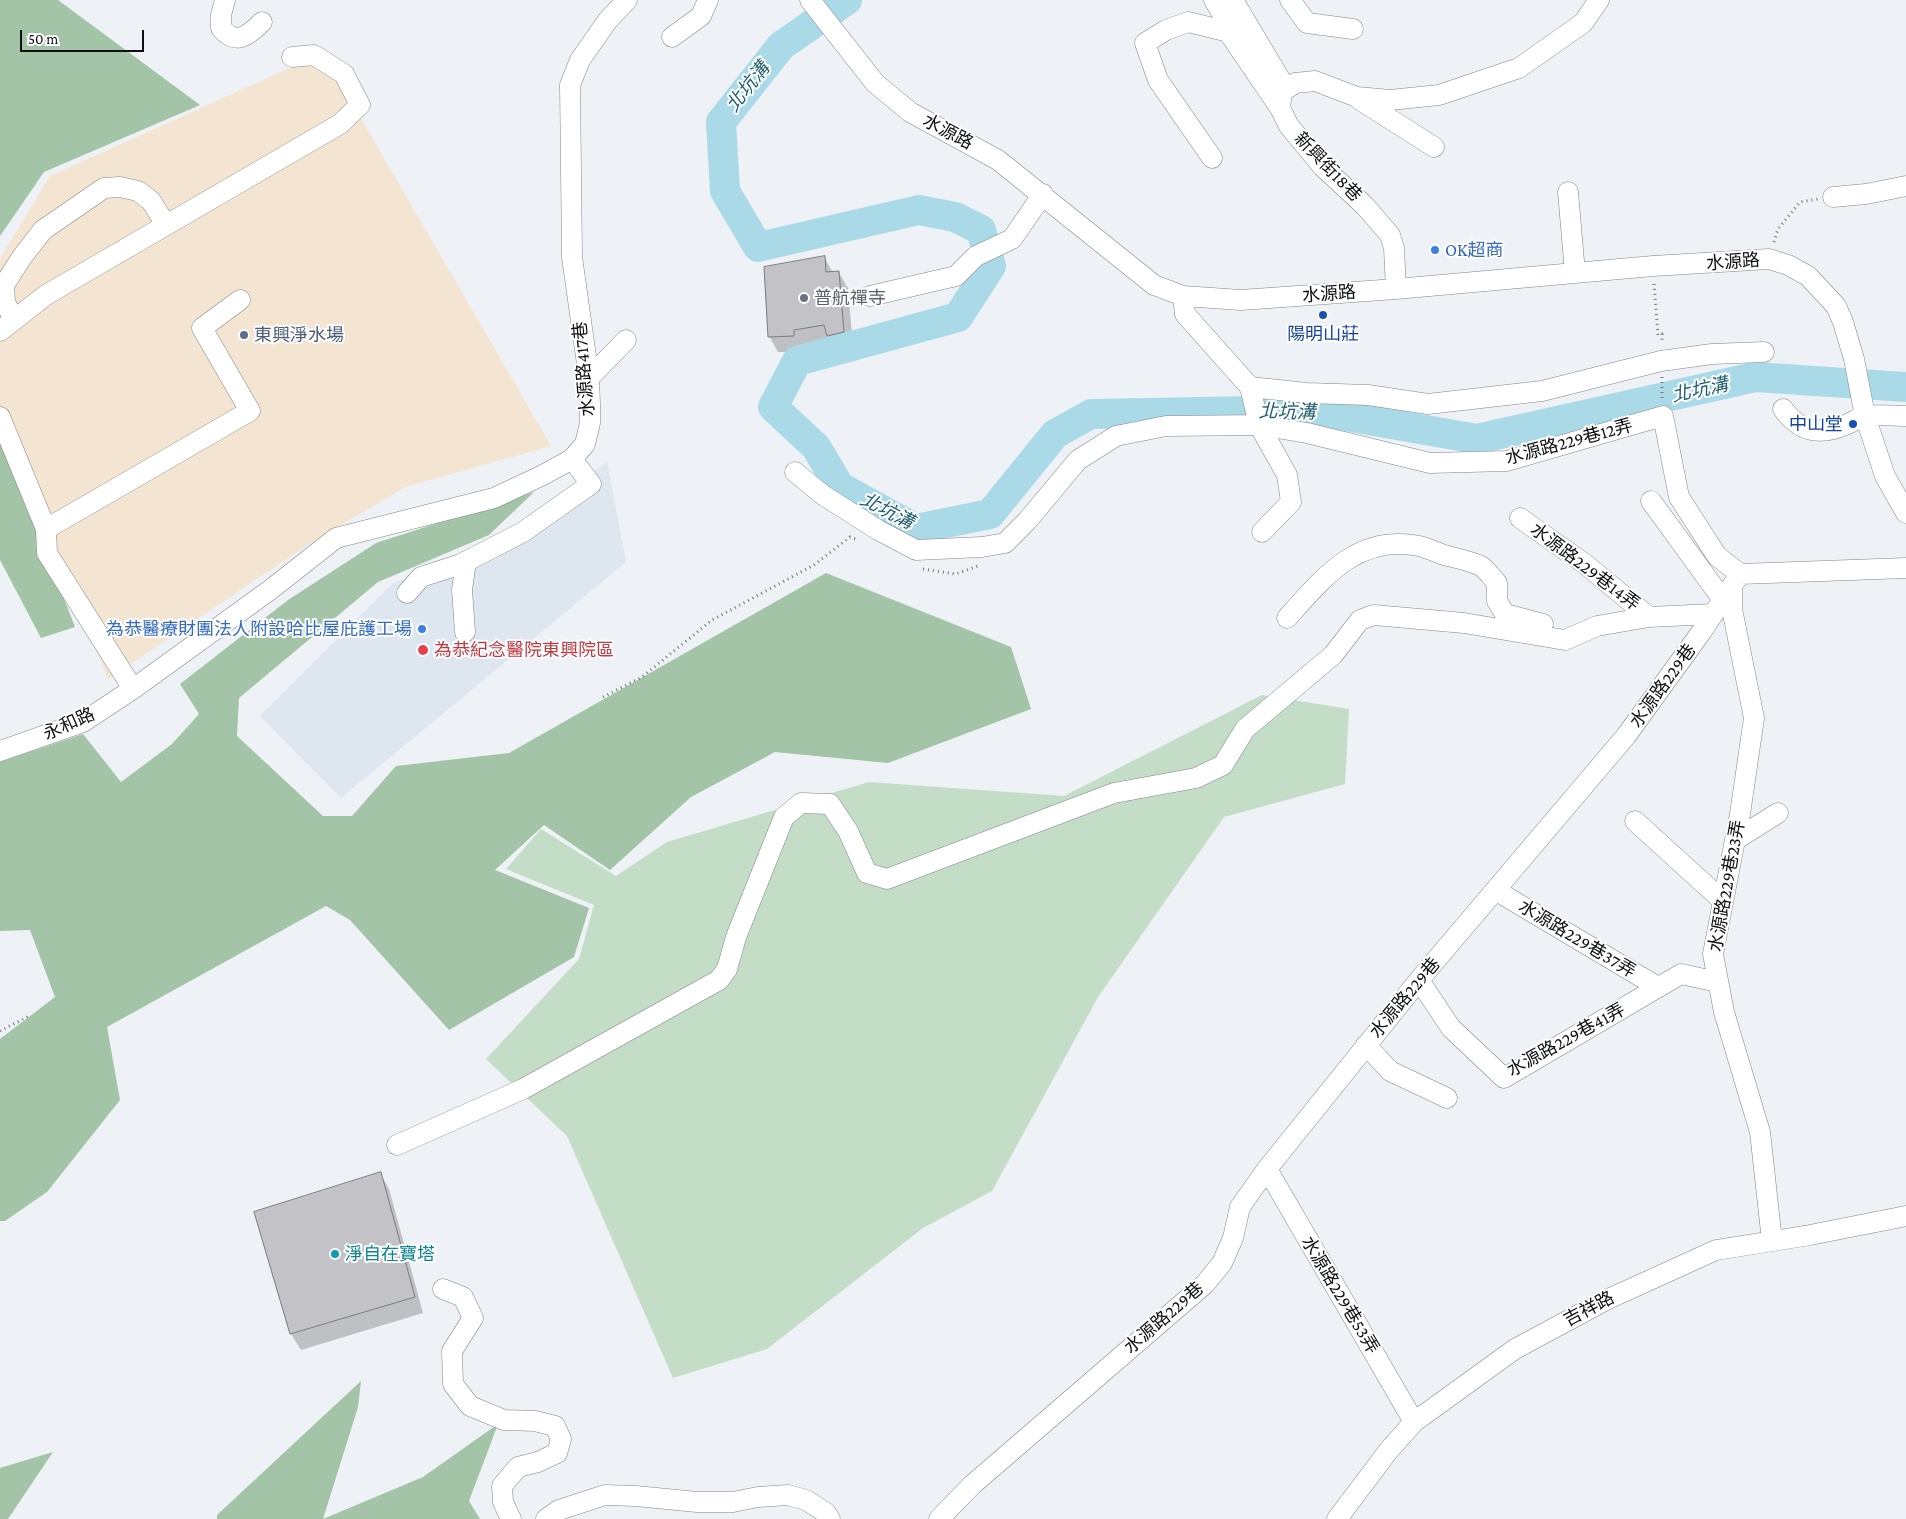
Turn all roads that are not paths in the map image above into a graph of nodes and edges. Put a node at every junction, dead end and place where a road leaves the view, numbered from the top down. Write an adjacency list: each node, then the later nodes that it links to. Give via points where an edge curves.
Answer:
1 (225, 0): 9 (street, via 221,28 228,36 238,38 252,32)
2 (627, 0): 31 (street, 水源路417巷, via 608,20 580,60 570,85 572,257)
3 (708, 0): 12 (street, via 701,16)
4 (810, 0): 20 (street, 水源路, via 875,82 910,112 998,160)
5 (1214, 0): 10 (street, via 1226,20)
6 (1232, 0): 10 (street)
7 (1290, 0): 11 (street, via 1307,23)
8 (1599, 0): 14 (street, via 1583,24 1519,68 1439,95 1390,100)
9 (262, 22)
10 (1238, 27): 15 (street, 新興街18巷); 17 (street, via 1188,22 1145,43 1158,80)
11 (1353, 29)
12 (672, 37)
13 (292, 57): 22 (street, via 314,55 344,74 360,105 340,124)
14 (1356, 97): 15 (street, via 1315,81 1295,82); 16 (street)
15 (1283, 99): 24 (street, 新興街18巷, via 1289,126 1323,167 1365,206 1390,235 1394,248)
16 (1434, 147)
17 (1212, 158)
18 (1906, 186): 21 (street)
19 (1568, 192): 23 (street)
20 (1043, 194): 25 (street, via 1012,239 976,256 956,276); 26 (street, 水源路, via 1154,285)
21 (1832, 197)
22 (166, 225): 28 (street, via 46,295); 28 (street, via 151,201 138,191 104,188 43,230 4,285)
23 (1575, 273): 24 (street, 水源路); 34 (street, 水源路, via 1769,259 1788,265 1808,276 1836,306 1854,359)
24 (1396, 289): 26 (street, 水源路, via 1241,300)
25 (870, 296)
26 (1183, 296): 32 (street, via 1185,314)
27 (240, 300): 43 (street, via 202,328 250,411)
28 (5, 315)
29 (626, 340): 31 (street)
30 (1764, 352): 32 (street, via 1712,354 1661,361 1542,391 1428,404)
31 (589, 378): 38 (street, 水源路417巷, via 590,423 585,444)
32 (1250, 387): 37 (street)
33 (1783, 409): 34 (street, via 1805,430 1823,431)
34 (1865, 416): 35 (street); 41 (street, via 1885,476)
35 (1906, 416)
36 (0, 417): 43 (street)
37 (1260, 425): 39 (street, 水源路229巷12弄, via 1166,426 1116,436 1078,460 1005,543 982,547 916,550 823,495); 44 (street, via 1287,474 1291,502); 48 (street, 水源路229巷12弄, via 1307,432 1430,463 1507,461 1663,416 1680,497 1717,556)
38 (572, 458): 45 (street, via 591,484 523,532); 53 (street, 水源路417巷, via 494,498 336,538)
39 (795, 472)
40 (1651, 501): 48 (street)
41 (1906, 513)
42 (1520, 518): 49 (street, 水源路229巷14弄, via 1585,564)
43 (46, 529): 53 (street, via 47,553)
44 (1262, 532)
45 (466, 561): 47 (street, via 421,577); 52 (street, via 462,590)
46 (1906, 568): 48 (street)
47 (407, 593)
48 (1727, 594): 49 (street); 57 (street, 水源路229巷23弄, via 1754,718); 58 (street, 水源路229巷, via 1626,736)
49 (1649, 617): 51 (street)
50 (1288, 618): 51 (street, via 1326,574 1342,563 1363,551 1400,544 1419,546 1482,567 1497,583 1497,601 1504,614 1564,628)
51 (1597, 626): 65 (street, via 1565,640 1464,623 1374,615 1360,620 1333,655 1245,730 1223,765 1196,778 1114,793 887,879 867,873 848,830 830,804 801,803 784,817 736,937 728,969 719,980 523,1089)
52 (465, 632)
53 (133, 689): 54 (street, 永和路, via 83,722)
54 (0, 751)
55 (1778, 813): 57 (street)
56 (1635, 821): 59 (street)
57 (1735, 840): 59 (street, 水源路229巷23弄)
58 (1495, 890): 60 (street, 水源路229巷); 62 (street, 水源路229巷37弄)
59 (1723, 901): 61 (street, 水源路229巷23弄, via 1713,954)
60 (1419, 980): 62 (street, 水源路229巷41弄, via 1451,1028 1504,1078); 63 (street, 水源路229巷)
61 (1718, 982): 62 (street, 水源路229巷41弄, via 1681,974); 68 (street, 水源路229巷23弄, via 1760,1132)
62 (1658, 988)
63 (1366, 1045): 64 (street, via 1390,1071); 66 (street, 水源路229巷)
64 (1447, 1098)
65 (397, 1145)
66 (1267, 1169): 70 (street, 水源路229巷53弄); 74 (street, 水源路229巷, via 1240,1208 1233,1238 1222,1262 1205,1284 979,1479)
67 (1906, 1216): 68 (street, 吉祥路)
68 (1772, 1241): 70 (street, 吉祥路, via 1716,1250 1606,1300 1515,1349)
69 (443, 1290): 71 (street, via 463,1297 473,1318 452,1352 453,1384 470,1406 504,1420 535,1421 555,1426 561,1439 557,1453 518,1467 502,1486 503,1502)
70 (1414, 1422): 75 (street, 吉祥路)
71 (511, 1519)
72 (546, 1519): 73 (street, via 559,1510 605,1495 697,1502 733,1502 788,1495 806,1500)
73 (830, 1519)
74 (939, 1519)
75 (1337, 1519)

